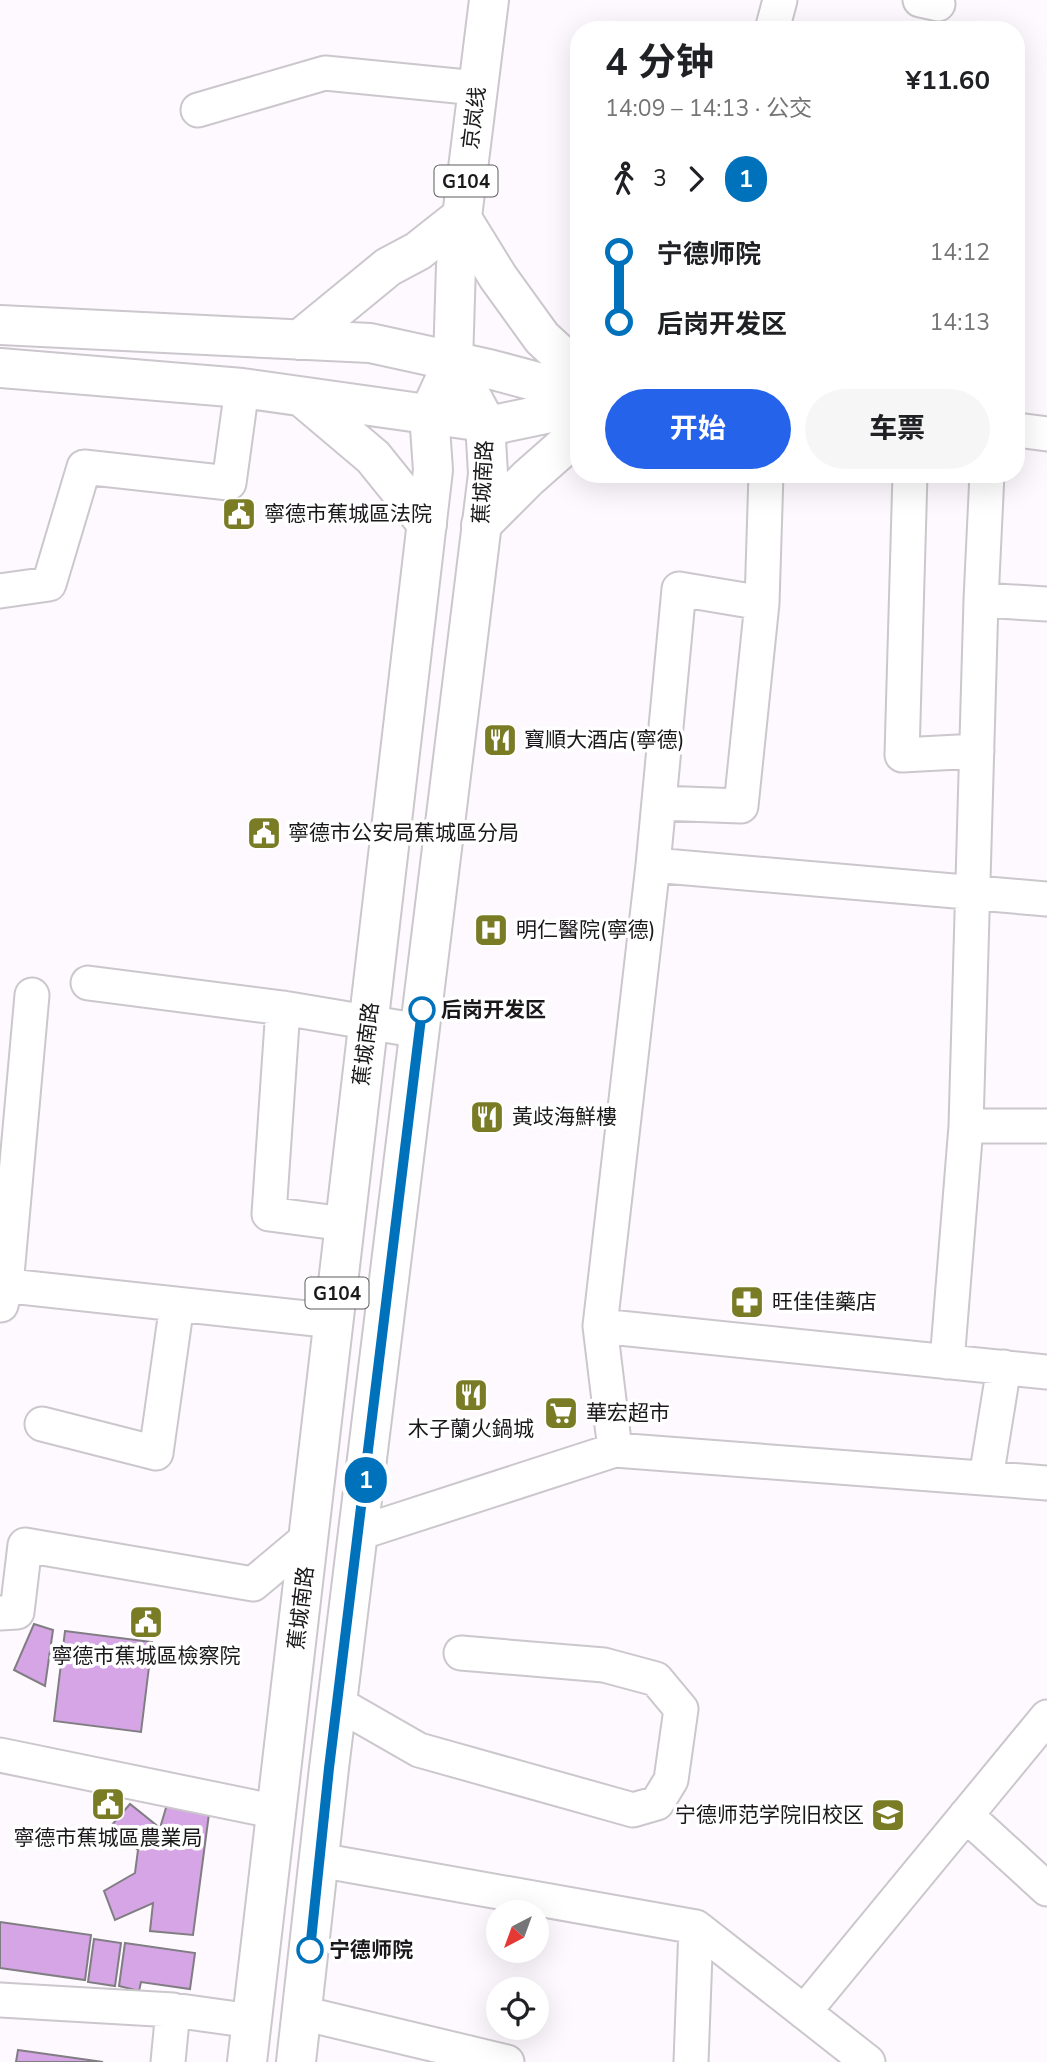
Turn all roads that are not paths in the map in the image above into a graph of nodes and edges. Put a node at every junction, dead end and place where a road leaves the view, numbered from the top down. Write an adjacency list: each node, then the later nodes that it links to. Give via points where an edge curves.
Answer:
1 (489, 0): 4 (main road, 京岚线 / G104)
2 (780, 0): 3 (street)
3 (774, 21)
4 (477, 88): 5 (street, via 325,73); 6 (main road, 京岚线 / G104)
5 (198, 110)
6 (461, 217): 8 (main road, via 418,251 388,267); 9 (main road, 京岚线 / G104); 10 (main road, via 542,338)
7 (0, 325): 8 (main road)
8 (299, 340): 9 (main road, via 370,343)
9 (453, 362): 13 (main road); 16 (main road, 蕉城南路 / G104); 17 (main road, 蕉城南路 / G104)
10 (570, 364)
11 (0, 368): 12 (main road)
12 (242, 388): 14 (main road); 26 (street, via 229,483 84,467 49,584)
13 (570, 391)
14 (300, 395): 16 (main road); 24 (main road, via 373,457)
15 (570, 409): 17 (main road, via 498,424)
16 (429, 415): 17 (main road); 24 (main road, 蕉城南路 / G104, via 433,470)
17 (485, 422): 25 (main road, 蕉城南路 / G104, via 488,474)
18 (1025, 431): 19 (street)
19 (1047, 434)
20 (570, 441): 25 (main road)
21 (766, 483): 28 (street)
22 (910, 483): 30 (street, via 902,755)
23 (987, 483): 27 (street)
24 (427, 524): 38 (main road, 蕉城南路 / G104)
25 (481, 525): 39 (main road, 蕉城南路 / G104)
26 (0, 591)
27 (981, 600): 29 (street); 30 (street)
28 (762, 603): 31 (street, via 741,806); 31 (street, via 679,589)
29 (1047, 604)
30 (977, 751): 33 (street)
31 (659, 803): 32 (street)
32 (653, 866): 33 (street); 46 (street)
33 (974, 892): 34 (street); 40 (street)
34 (1047, 899)
35 (89, 984): 37 (street)
36 (32, 995): 43 (street)
37 (283, 1008): 38 (street); 42 (street, via 269,1214)
38 (369, 1022): 39 (street); 42 (main road, 蕉城南路 / G104)
39 (420, 1031): 54 (main road, 蕉城南路 / G104)
40 (966, 1126): 41 (street); 47 (street)
41 (1047, 1126)
42 (345, 1224): 45 (main road, 蕉城南路 / G104)
43 (2, 1293): 44 (street)
44 (177, 1304): 45 (street); 50 (street, via 156,1453)
45 (334, 1321): 55 (main road, 蕉城南路 / G104)
46 (600, 1326): 47 (street); 51 (street)
47 (947, 1362): 48 (street)
48 (1004, 1367): 49 (street); 52 (street)
49 (1047, 1372)
50 (42, 1424)
51 (615, 1450): 52 (street); 54 (street)
52 (986, 1478): 53 (street)
53 (1047, 1483)
54 (359, 1533): 58 (main road, 蕉城南路 / G104)
55 (309, 1537): 56 (street, via 253,1584 25,1545 17,1612); 61 (main road, 蕉城南路 / G104)
56 (0, 1612)
57 (461, 1654): 58 (street, via 604,1664 656,1679 681,1709 671,1780 657,1803 633,1810 419,1750)
58 (337, 1703): 63 (main road, 蕉城南路 / G104)
59 (1047, 1717): 62 (street)
60 (0, 1755): 61 (street)
61 (277, 1812): 70 (main road, 蕉城南路 / G104)
62 (966, 1815): 64 (street); 68 (street)
63 (319, 1860): 65 (street); 69 (main road, 蕉城南路 / G104)
64 (1047, 1889)
65 (696, 1927): 68 (street); 75 (street)
66 (0, 2000): 67 (street)
67 (173, 2010): 70 (street); 71 (street)
68 (804, 2012): 76 (street)
69 (302, 2013): 73 (main road, 蕉城南路 / G104); 74 (street)
70 (252, 2021): 72 (main road, 蕉城南路 / G104)
71 (168, 2062)
72 (247, 2062)
73 (296, 2062)
74 (507, 2062)
75 (691, 2062)
76 (868, 2062)

